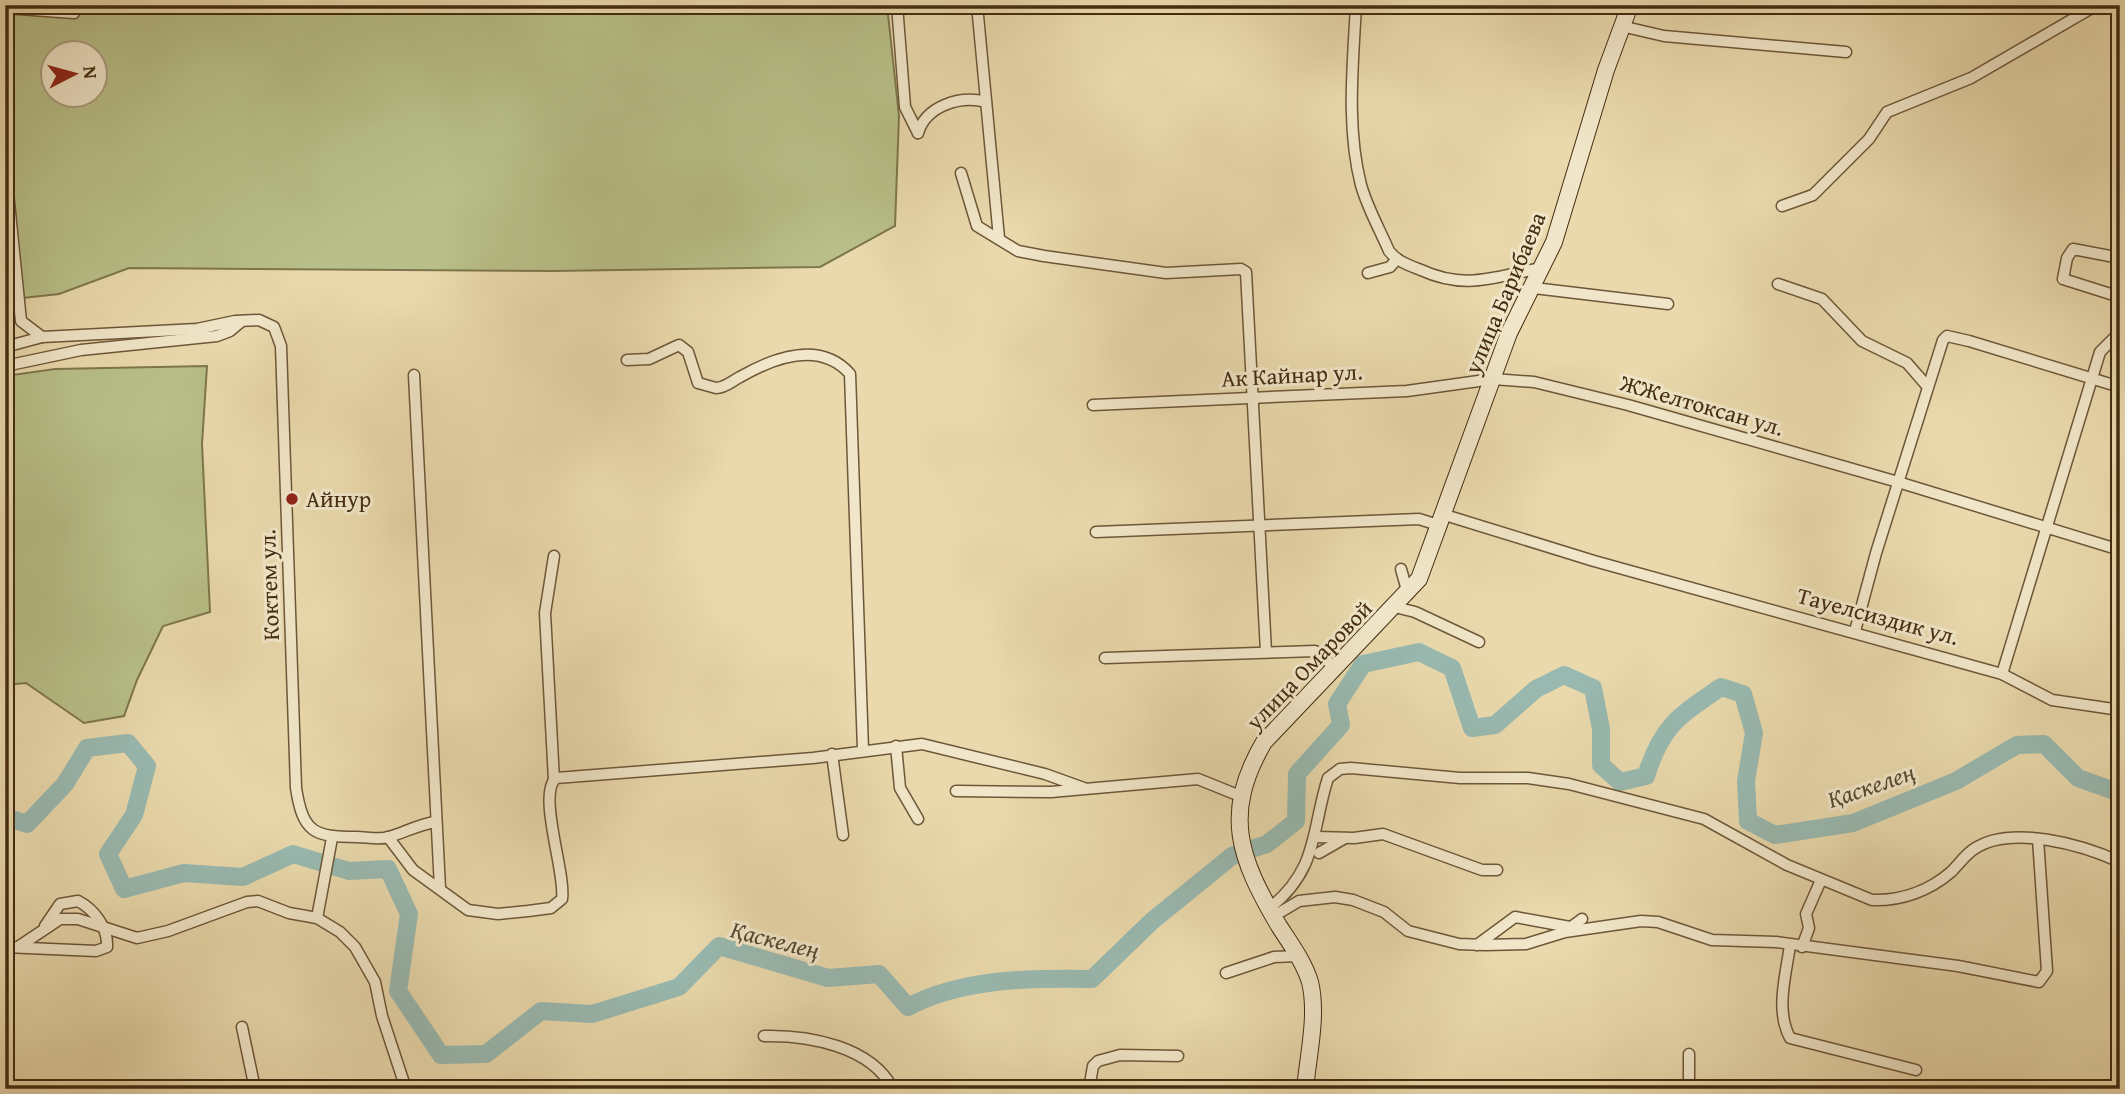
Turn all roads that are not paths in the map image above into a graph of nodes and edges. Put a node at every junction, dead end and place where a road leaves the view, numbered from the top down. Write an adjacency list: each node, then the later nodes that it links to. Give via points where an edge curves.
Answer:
1 (897, 5): 12 (street, via 905,107 918,133 935,109 967,100)
2 (976, 5): 12 (street)
3 (1356, 5): 11 (street)
4 (1630, 5): 8 (street, улица Барибаева)
5 (2097, 5): 15 (street, via 1970,78 1887,112 1869,139 1814,195)
6 (5, 8): 7 (street)
7 (74, 13)
8 (1621, 26): 9 (street, via 1664,36); 19 (street, улица Барибаева)
9 (1846, 52)
10 (1339, 87): 11 (street)
11 (1352, 88): 18 (street, via 1362,187)
12 (986, 102): 16 (street)
13 (5, 163): 27 (street, via 21,321)
14 (961, 173): 16 (street, via 976,226)
15 (1782, 206)
16 (999, 238): 36 (street, via 1018,251 1094,263 1167,272 1244,270 1250,300)
17 (2120, 258): 23 (street, via 2073,249 2063,279)
18 (1396, 260): 19 (street, via 1450,282); 20 (street, via 1390,267)
19 (1542, 268): 22 (street, улица Барибаева)
20 (1368, 273)
21 (1778, 284): 34 (street, via 1822,299 1862,341 1907,363)
22 (1534, 288): 24 (street); 32 (street, улица Барибаева, via 1509,333)
23 (2120, 297)
24 (1668, 304)
25 (242, 321): 27 (street, via 197,329); 30 (street, via 217,336 81,350); 66 (street, Коктем ул., via 259,320 274,327 281,351 296,788 303,817 314,832)
26 (2120, 332): 33 (street, via 2100,352)
27 (42, 337): 28 (street)
28 (5, 347)
29 (627, 360): 56 (street, via 649,359 679,345 688,352 698,383 716,388 790,355 835,360 850,374)
30 (5, 366)
31 (414, 375): 63 (street)
32 (1493, 379): 36 (street, Ак Кайнар ул., via 1417,390); 38 (street, ЖЖелтоксан ул., via 1555,385); 39 (street, улица Барибаева)
33 (2094, 379): 34 (street, via 1948,336 1939,348); 35 (street); 41 (street)
34 (1927, 386): 38 (street)
35 (2120, 387)
36 (1254, 398): 37 (street, Ак Кайнар ул.); 40 (street)
37 (1093, 405)
38 (1898, 482): 41 (street, ЖЖелтоксан ул.); 48 (street)
39 (1443, 520): 40 (street, Тауелсиздик ул.); 46 (street, улица Барибаева, via 1419,579); 48 (street, Тауелсиздик ул.)
40 (1260, 524): 42 (street, Тауелсиздик ул.); 50 (street)
41 (2047, 528): 43 (street, ЖЖелтоксан ул.); 53 (street)
42 (1096, 532)
43 (2120, 550)
44 (554, 556): 58 (street, via 545,614)
45 (1401, 569): 46 (street)
46 (1408, 594): 47 (street, улица Омаровой)
47 (1395, 607): 49 (street); 52 (street, улица Омаровой)
48 (1855, 631): 53 (street, Тауелсиздик ул.)
49 (1479, 642)
50 (1266, 652): 51 (street); 52 (street, via 1315,651)
51 (1105, 658)
52 (1333, 668): 61 (street, улица Омаровой, via 1264,742)
53 (2002, 674): 54 (street, Тауелсиздик ул., via 2052,700)
54 (2120, 710)
55 (896, 746): 56 (street); 59 (street, via 931,745); 62 (street, via 900,788)
56 (863, 750): 57 (street)
57 (832, 754): 58 (street); 64 (street)
58 (554, 780): 74 (street, via 550,807 564,891 558,904 528,911 478,912 458,905)
59 (1084, 788): 60 (street); 61 (street, via 1198,779)
60 (956, 791)
61 (1240, 796): 75 (street, улица Омаровой, via 1241,842)
62 (918, 819)
63 (435, 822): 67 (street); 74 (street)
64 (843, 835)
65 (1316, 837): 68 (street); 73 (street, via 1328,778 1340,769 1528,778 1569,783 1704,819); 75 (street, via 1292,885)
66 (332, 838): 67 (street); 76 (street)
67 (388, 838): 74 (street, via 413,870)
68 (1347, 838): 70 (street); 72 (street, via 1383,834 1482,870)
69 (2038, 839): 71 (street); 73 (street, via 2018,836 1985,844 1933,886 1886,901 1859,896); 85 (street, via 2047,971 2039,982 1958,966)
70 (1319, 853)
71 (2120, 862)
72 (1497, 870)
73 (1821, 880): 85 (street, via 1805,914 1809,928)
74 (440, 888)
75 (1272, 912): 81 (street, via 1312,898 1353,900 1384,912 1409,931); 86 (street, улица Омаровой)
76 (319, 914): 78 (street, via 289,913 258,901 231,905 137,939); 94 (street, via 355,947 375,982)
77 (1582, 919): 79 (street)
78 (103, 925): 80 (street, via 60,919); 80 (street, via 78,901 60,904); 84 (street, via 108,944 103,950)
79 (1568, 929): 81 (street, via 1526,944); 81 (street, via 1515,917); 82 (street, via 1650,921 1712,940)
80 (43, 931): 84 (street)
81 (1477, 945)
82 (1790, 945): 85 (street); 92 (street, via 1782,1013 1790,1038)
83 (5, 947): 84 (street)
84 (18, 947)
85 (1802, 947)
86 (1297, 956): 87 (street, via 1274,957); 97 (street, улица Омаровой, via 1312,996)
87 (1226, 974)
88 (242, 1027): 93 (street)
89 (764, 1036): 95 (street, via 851,1051 880,1070)
90 (1689, 1054): 98 (street)
91 (1178, 1056): 96 (street, via 1108,1057 1093,1066)
92 (1916, 1070)
93 (255, 1089)
94 (406, 1089)
95 (893, 1089)
96 (1089, 1089)
97 (1305, 1089)
98 (1689, 1089)

